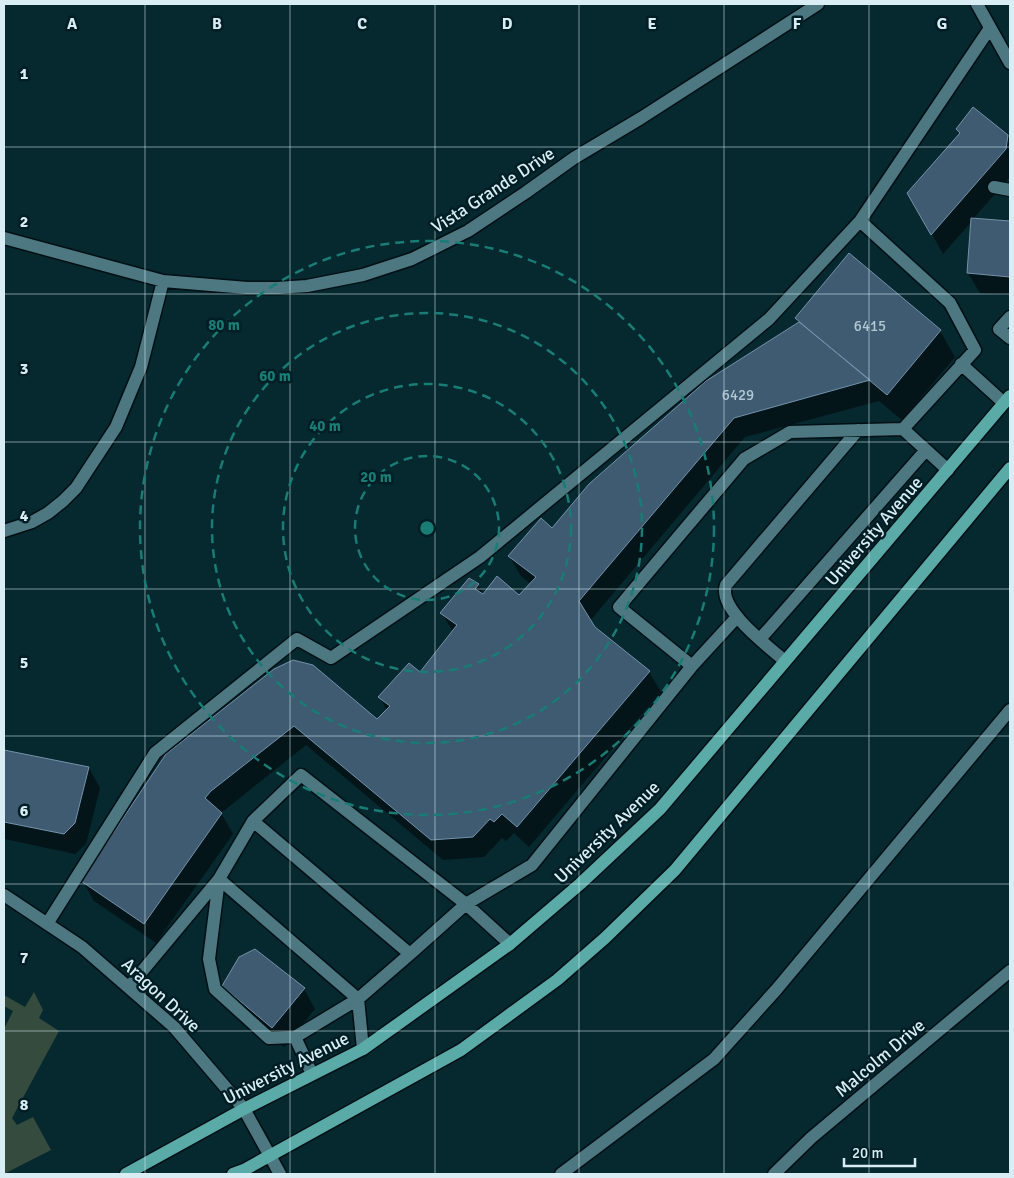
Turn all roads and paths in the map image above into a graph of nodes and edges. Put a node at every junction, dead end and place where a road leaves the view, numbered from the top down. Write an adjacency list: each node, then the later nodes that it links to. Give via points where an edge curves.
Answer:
1 (818, 4): 9 (street, Vista Grande Drive, via 574,158 468,231 412,258 362,276 307,286 248,288)
2 (977, 4): 3 (street)
3 (990, 28): 4 (street); 7 (street)
4 (1010, 63)
5 (994, 187): 6 (street)
6 (1010, 190)
7 (860, 221): 12 (street, via 950,303 975,350); 29 (street, via 769,319 480,558 332,658 297,639 155,753)
8 (4, 238): 9 (street, Vista Grande Drive)
9 (164, 281): 19 (street, via 142,367 116,427 76,488 63,502 32,522)
10 (1010, 316): 11 (street, via 999,329)
11 (1010, 338)
12 (961, 364): 13 (street); 14 (street)
13 (1007, 399): 18 (main road, University Avenue)
14 (903, 429): 15 (street); 16 (street)
15 (858, 430): 20 (street, via 726,585 725,596); 23 (street, via 790,432 744,459 619,607)
16 (926, 450): 18 (street); 21 (street)
17 (1010, 468): 39 (main road, via 675,870 605,938 557,980 461,1050)
18 (948, 470): 22 (main road, University Avenue)
19 (4, 531)
20 (737, 617): 21 (street); 23 (street)
21 (760, 638): 22 (street)
22 (785, 661): 30 (main road, University Avenue, via 660,809)
23 (692, 666): 28 (street, via 532,865)
24 (1010, 710): 43 (street, via 776,990 714,1059)
25 (253, 821): 26 (street); 28 (street, via 301,775); 31 (street)
26 (220, 879): 33 (street); 34 (street); 35 (street, via 209,959 215,989 269,1038)
27 (4, 895): 29 (street, Aragon Drive)
28 (466, 904): 30 (street); 31 (street)
29 (47, 924): 33 (street, Aragon Drive, via 82,947)
30 (510, 944): 36 (main road, University Avenue)
31 (410, 954): 34 (street)
32 (1010, 971): 44 (street, Malcolm Drive, via 811,1138)
33 (129, 988): 38 (street, Aragon Drive, via 174,1026)
34 (358, 999): 35 (street); 36 (street)
35 (295, 1037): 37 (street)
36 (363, 1049): 37 (main road, University Avenue)
37 (312, 1074): 38 (main road, University Avenue)
38 (244, 1109): 39 (street, Aragon Drive); 40 (main road, University Avenue)
39 (270, 1156): 41 (main road); 42 (street, Aragon Drive)
40 (126, 1174)
41 (233, 1174)
42 (280, 1174)
43 (560, 1174)
44 (774, 1174)

